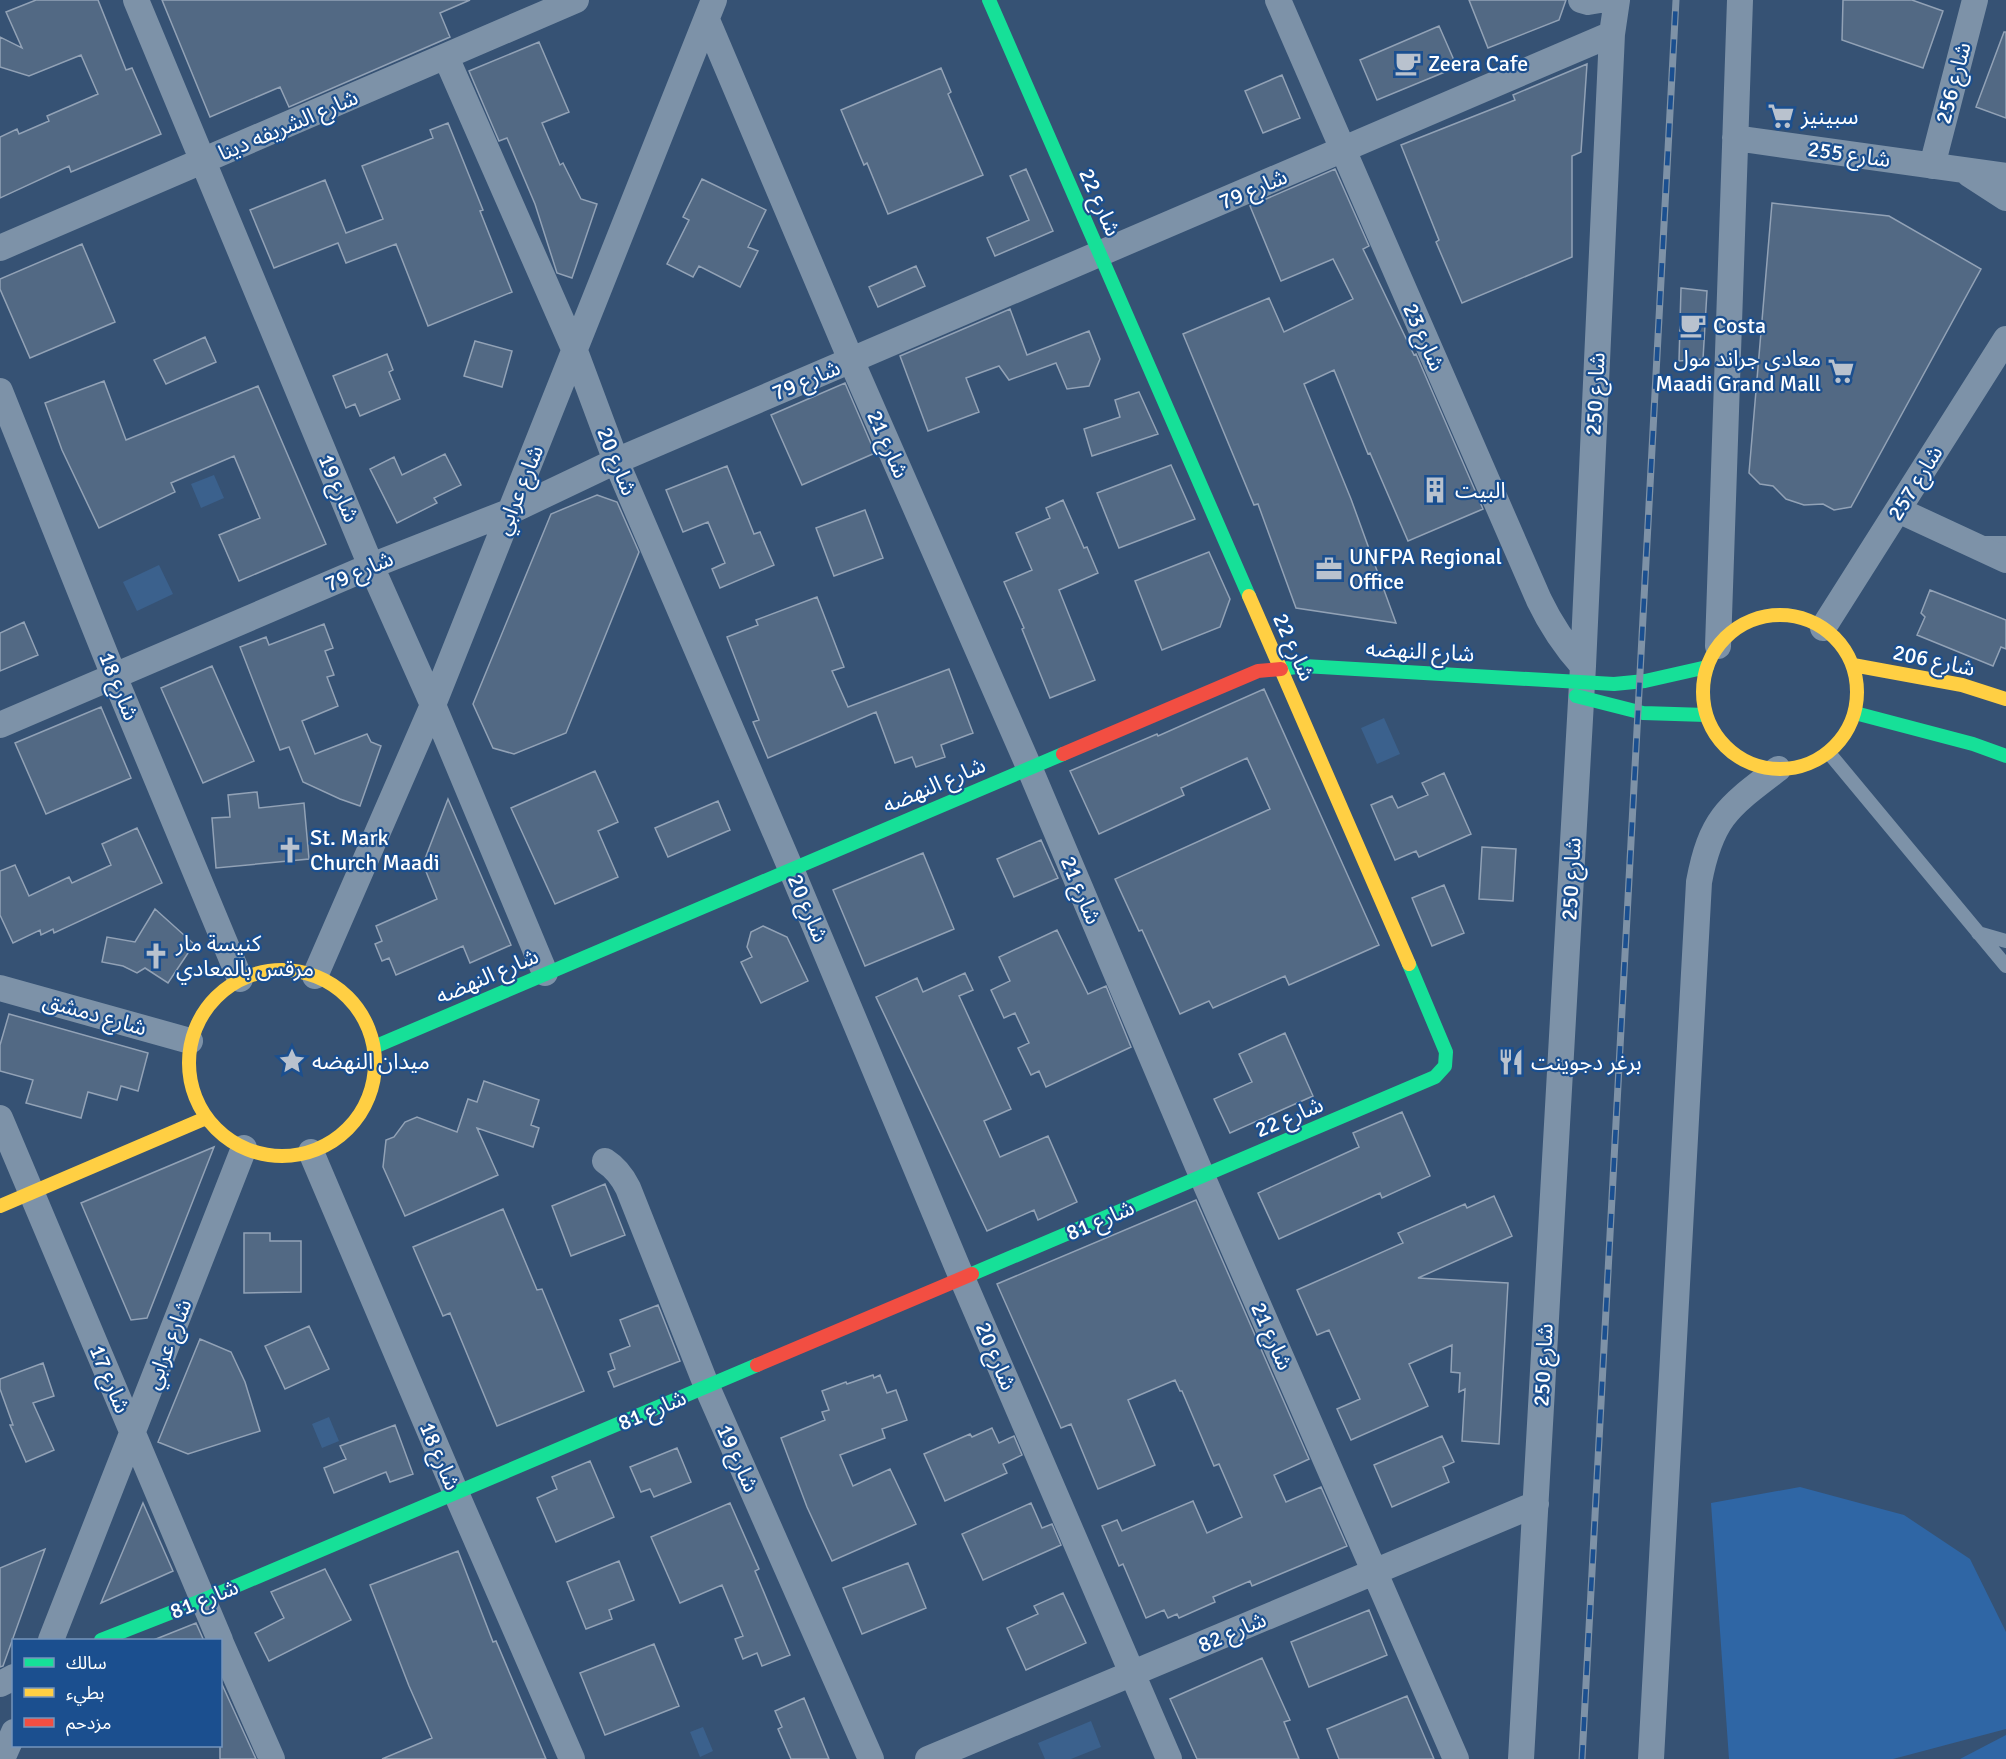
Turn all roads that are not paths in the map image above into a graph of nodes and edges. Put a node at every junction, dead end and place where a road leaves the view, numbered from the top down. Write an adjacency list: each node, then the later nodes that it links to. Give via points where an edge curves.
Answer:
1 (136, 0): 15 (street, شارع 19)
2 (576, 0): 12 (street, شارع الشريفه دينا)
3 (989, 0): 21 (street, شارع 22)
4 (1278, 0): 14 (street, شارع 23)
5 (1581, 0): 6 (street)
6 (1600, 0)
7 (1617, 0): 11 (street, شارع 250)
8 (1740, 0): 13 (street)
9 (1975, 0): 16 (street, شارع 256)
10 (710, 10): 23 (street, شارع عرابي); 24 (street, شارع 21)
11 (1612, 34): 14 (street, شارع 79); 38 (street, شارع 250)
12 (446, 57): 15 (street, شارع الشريفه دينا); 23 (street, شارع 20)
13 (1736, 138): 16 (street, شارع 255); 34 (street)
14 (1342, 150): 21 (street, شارع 79); 38 (street, شارع 23, via 1539,600)
15 (204, 161): 20 (street, شارع الشريفه دينا); 32 (street, شارع 19)
16 (1932, 166): 17 (street, شارع 255)
17 (1963, 170): 18 (street, شارع 255); 19 (street, شارع 255)
18 (2006, 176)
19 (2006, 198)
20 (0, 248)
21 (1100, 254): 24 (street, شارع 79); 36 (street, شارع 22)
22 (2006, 339): 27 (street, شارع 257)
23 (575, 351): 26 (street, شارع 20); 28 (street, شارع عرابي)
24 (851, 360): 26 (street, شارع 79); 46 (street, شارع 21)
25 (0, 391): 37 (street, شارع 18)
26 (616, 461): 28 (street, شارع 79); 48 (street, شارع 20)
27 (1898, 510): 29 (street); 33 (street, شارع 257)
28 (511, 511): 32 (street, شارع 79); 40 (street, شارع عرابي)
29 (1968, 543): 30 (lane); 31 (street)
30 (2006, 543)
31 (2006, 560)
32 (371, 566): 37 (street, شارع 79); 40 (street, شارع 19)
33 (1823, 628): 34 (street, via 1805,619 1767,616 1731,632); 35 (street, via 1841,644)
34 (1713, 657): 38 (street, شارع النهضه, via 1645,681); 42 (street, via 1703,683)
35 (1853, 665): 39 (street, شارع 206, via 1962,686); 41 (street, via 1858,689)
36 (1280, 668): 38 (street, شارع النهضه, via 1304,666); 46 (street, شارع النهضه, via 1235,680); 63 (street, شارع 22, via 1445,1046 1447,1060 1436,1077)
37 (114, 676): 43 (street, شارع 79); 54 (street, شارع 18)
38 (1582, 683): 42 (street, شارع النهضه, via 1643,713); 70 (street, شارع 250)
39 (2006, 699)
40 (433, 705): 52 (street, شارع 19); 53 (street, شارع عرابي)
41 (1855, 713): 44 (street, via 1849,728); 45 (street)
42 (1706, 716): 47 (street, via 1717,737 1734,754 1755,765)
43 (0, 724)
44 (1828, 753): 47 (street, via 1805,765); 49 (lane)
45 (2006, 756)
46 (1029, 767): 48 (street, شارع النهضه); 63 (street, شارع 21)
47 (1778, 769): 87 (street, via 1727,811 1704,854 1699,882)
48 (791, 869): 52 (street, شارع النهضه); 66 (street, شارع 20)
49 (1978, 933): 50 (lane); 51 (lane)
50 (2006, 941)
51 (2006, 966)
52 (545, 974): 57 (street, شارع النهضه)
53 (315, 976): 54 (street, via 290,970 264,971); 57 (street, via 343,992 357,1008)
54 (240, 979): 56 (street, via 218,994 201,1016)
55 (0, 988): 56 (street, شارع دمشق)
56 (190, 1041): 59 (street, via 188,1068 194,1095)
57 (374, 1047): 61 (street, via 375,1073 369,1100 335,1140)
58 (0, 1118): 64 (street, شارع 17)
59 (206, 1118): 60 (street, via 223,1136); 64 (street)
60 (244, 1148): 61 (street, via 277,1156); 68 (street, شارع عرابي)
61 (310, 1152): 69 (street, شارع 18)
62 (605, 1161): 67 (street, شارع 19, via 615,1168 628,1188)
63 (1202, 1176): 66 (street, شارع 81); 71 (street, شارع 21)
64 (31, 1193): 65 (street); 68 (street, شارع 17)
65 (0, 1206)
66 (962, 1278): 67 (street, شارع 81); 77 (street, شارع 20)
67 (707, 1386): 69 (street, شارع 81); 82 (street, شارع 19)
68 (133, 1434): 72 (street, شارع 17); 73 (street, شارع عرابي)
69 (456, 1493): 72 (street, شارع 81); 81 (street, شارع 18)
70 (1536, 1504): 71 (street, شارع 82); 86 (street, شارع 250)
71 (1375, 1572): 77 (street, شارع 82); 85 (street, شارع 21)
72 (203, 1600): 74 (street, شارع 81); 75 (street, شارع 17)
73 (52, 1639)
74 (106, 1639)
75 (219, 1639)
76 (222, 1646): 80 (street, شارع 17)
77 (1132, 1673): 83 (street, شارع 82); 84 (street, شارع 20)
78 (12, 1736): 79 (street)
79 (2, 1759)
80 (272, 1759)
81 (572, 1759)
82 (871, 1759)
83 (928, 1759)
84 (1169, 1759)
85 (1456, 1759)
86 (1521, 1759)
87 (1651, 1759)

